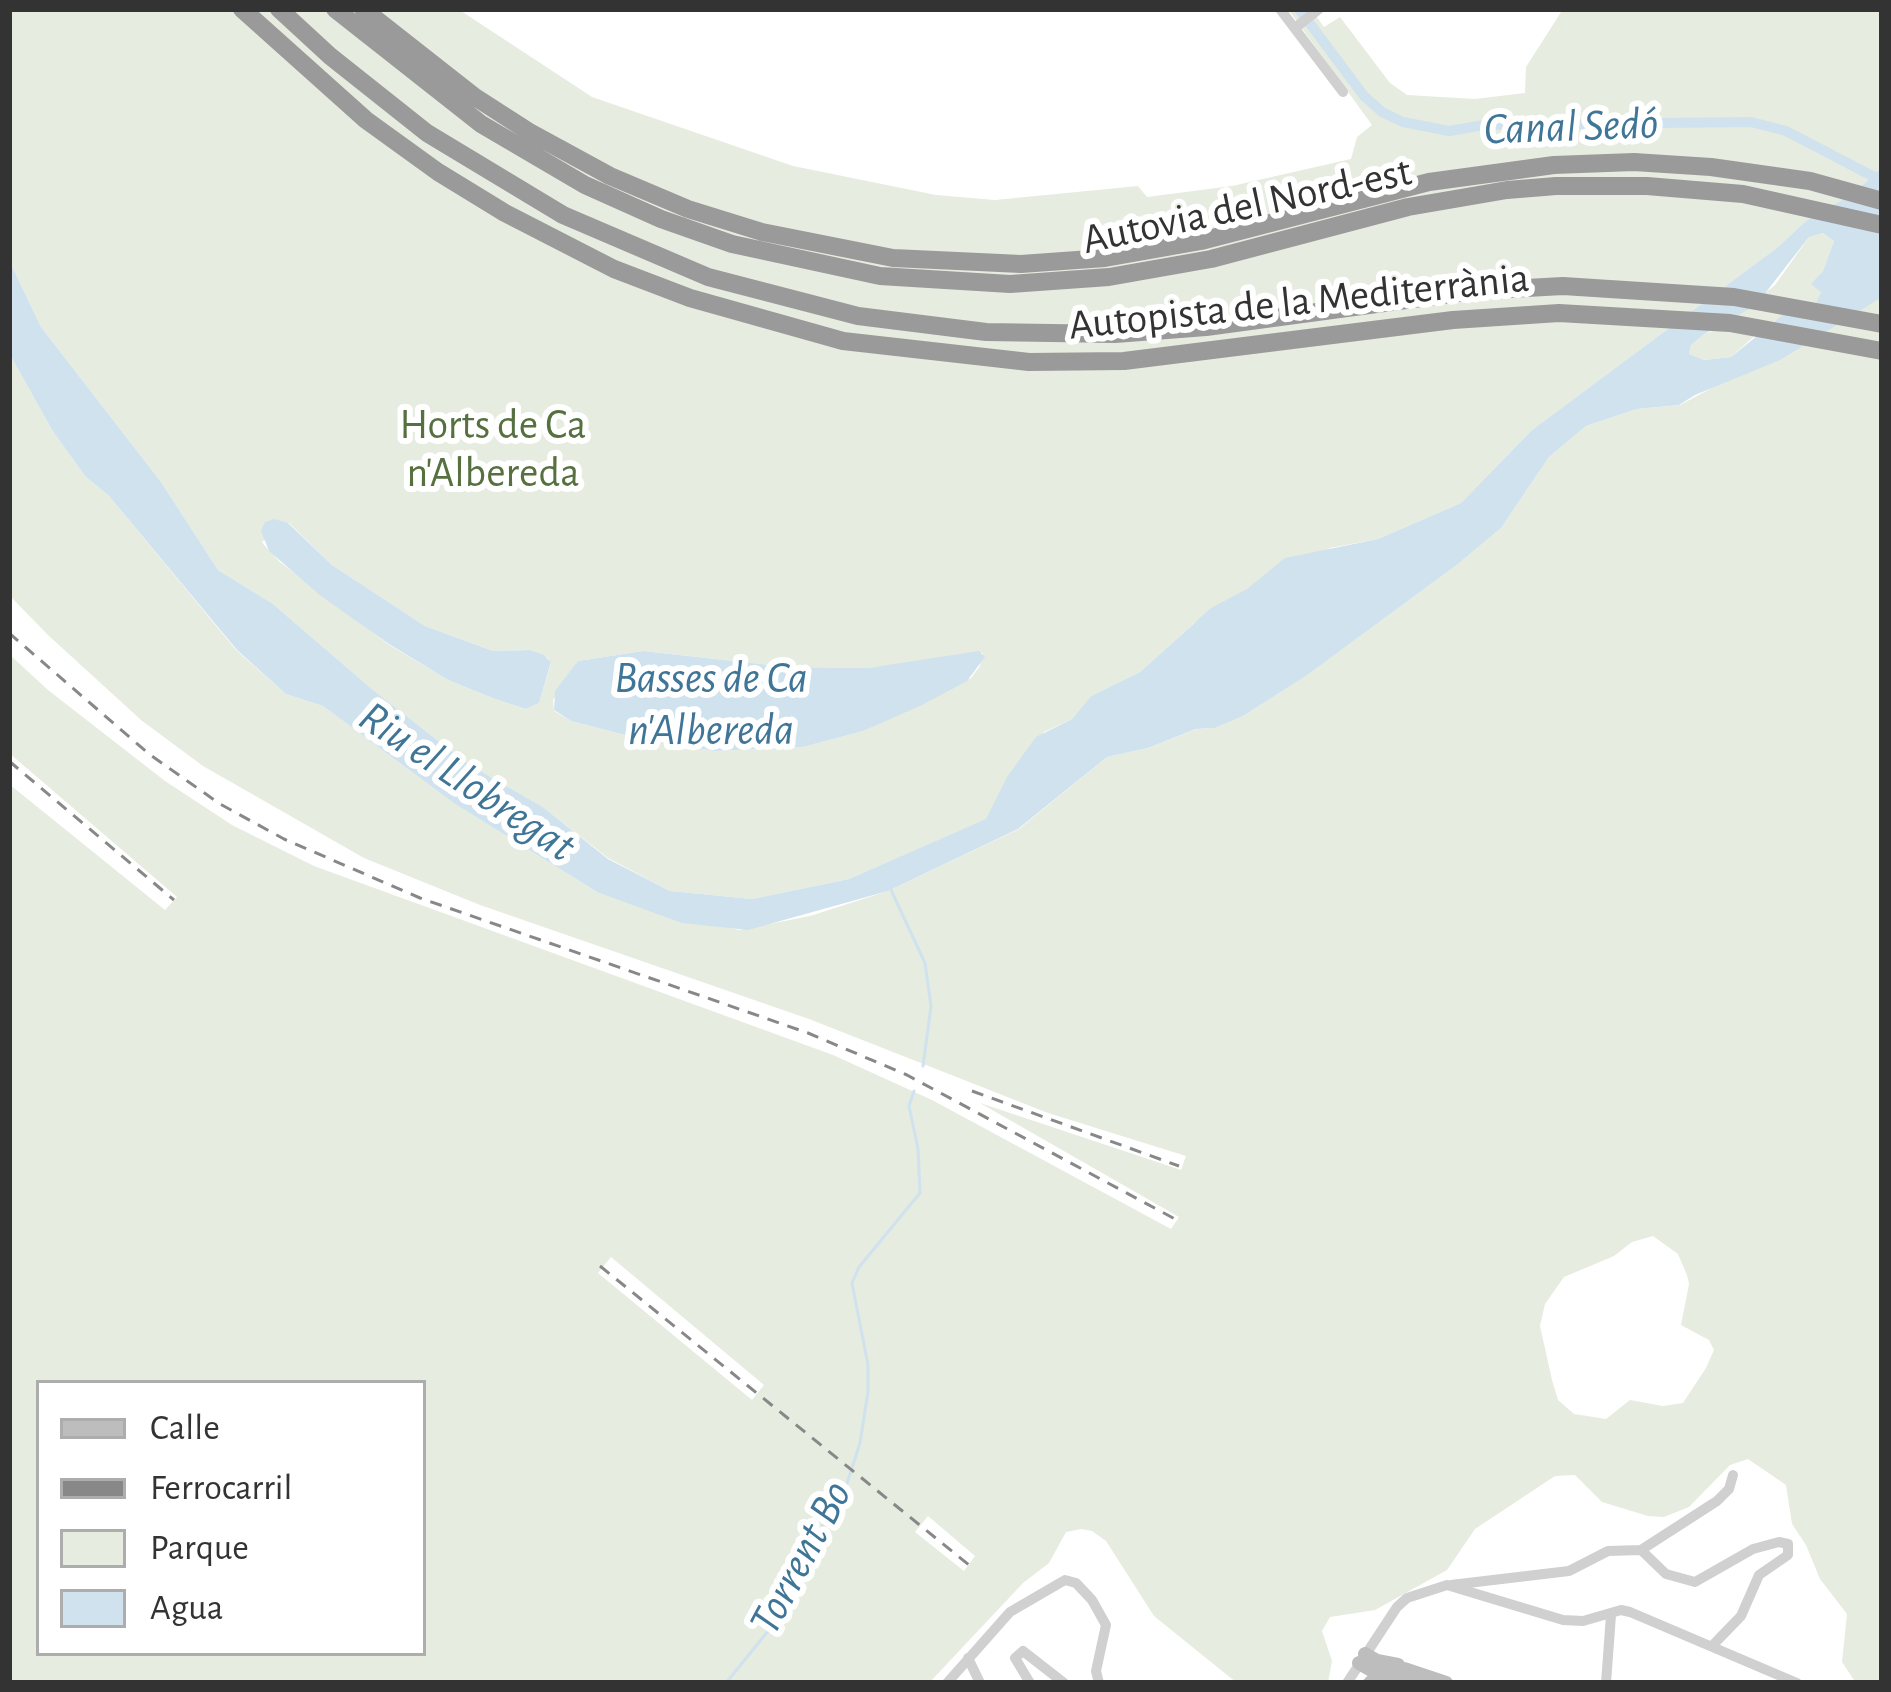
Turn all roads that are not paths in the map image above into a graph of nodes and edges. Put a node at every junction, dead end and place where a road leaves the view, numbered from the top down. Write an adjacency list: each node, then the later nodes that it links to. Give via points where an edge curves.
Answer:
1 (242, 9): 12 (highway, Autopista de la Mediterrània, via 366,120 505,213 690,298 843,341 1029,362 1124,362 1559,313 1730,323)
2 (279, 9): 11 (highway, Autopista de la Mediterrània, via 427,133 562,215 708,277 858,316 986,332 1115,334 1563,286 1734,297)
3 (335, 9): 10 (highway, Autovia del Nord-est, via 467,114 585,185 732,244 880,276 1010,284 1109,277 1408,207 1600,184 1743,194)
4 (363, 9): 9 (highway, Autovia del Nord-est, via 507,118 610,176 762,232 892,258 1105,258 1510,169 1634,162 1762,173)
5 (1280, 9): 7 (street)
6 (1317, 10): 7 (street)
7 (1298, 26): 8 (street)
8 (1343, 92)
9 (1882, 201)
10 (1882, 224)
11 (1882, 324)
12 (1882, 351)
13 (1733, 1474): 14 (street, via 1717,1501)
14 (1641, 1550): 15 (street, via 1608,1551 1569,1571); 17 (street, via 1666,1574 1695,1582 1754,1549 1788,1544 1788,1556 1759,1575 1741,1616)
15 (1447, 1586): 16 (street, via 1563,1620); 19 (street, via 1397,1606)
16 (1611, 1615): 17 (street, via 1630,1612); 29 (street)
17 (1712, 1646): 30 (street)
18 (968, 1658): 21 (street); 22 (street); 25 (street, via 1022,1602 1072,1581 1106,1624)
19 (1373, 1672): 20 (main road); 26 (street)
20 (1409, 1675): 27 (main road); 28 (main road)
21 (947, 1683)
22 (980, 1683)
23 (1030, 1683): 24 (street, via 1015,1658 1022,1651)
24 (1064, 1683)
25 (1099, 1683)
26 (1346, 1683)
27 (1426, 1683)
28 (1445, 1683)
29 (1606, 1683)
30 (1797, 1683)

